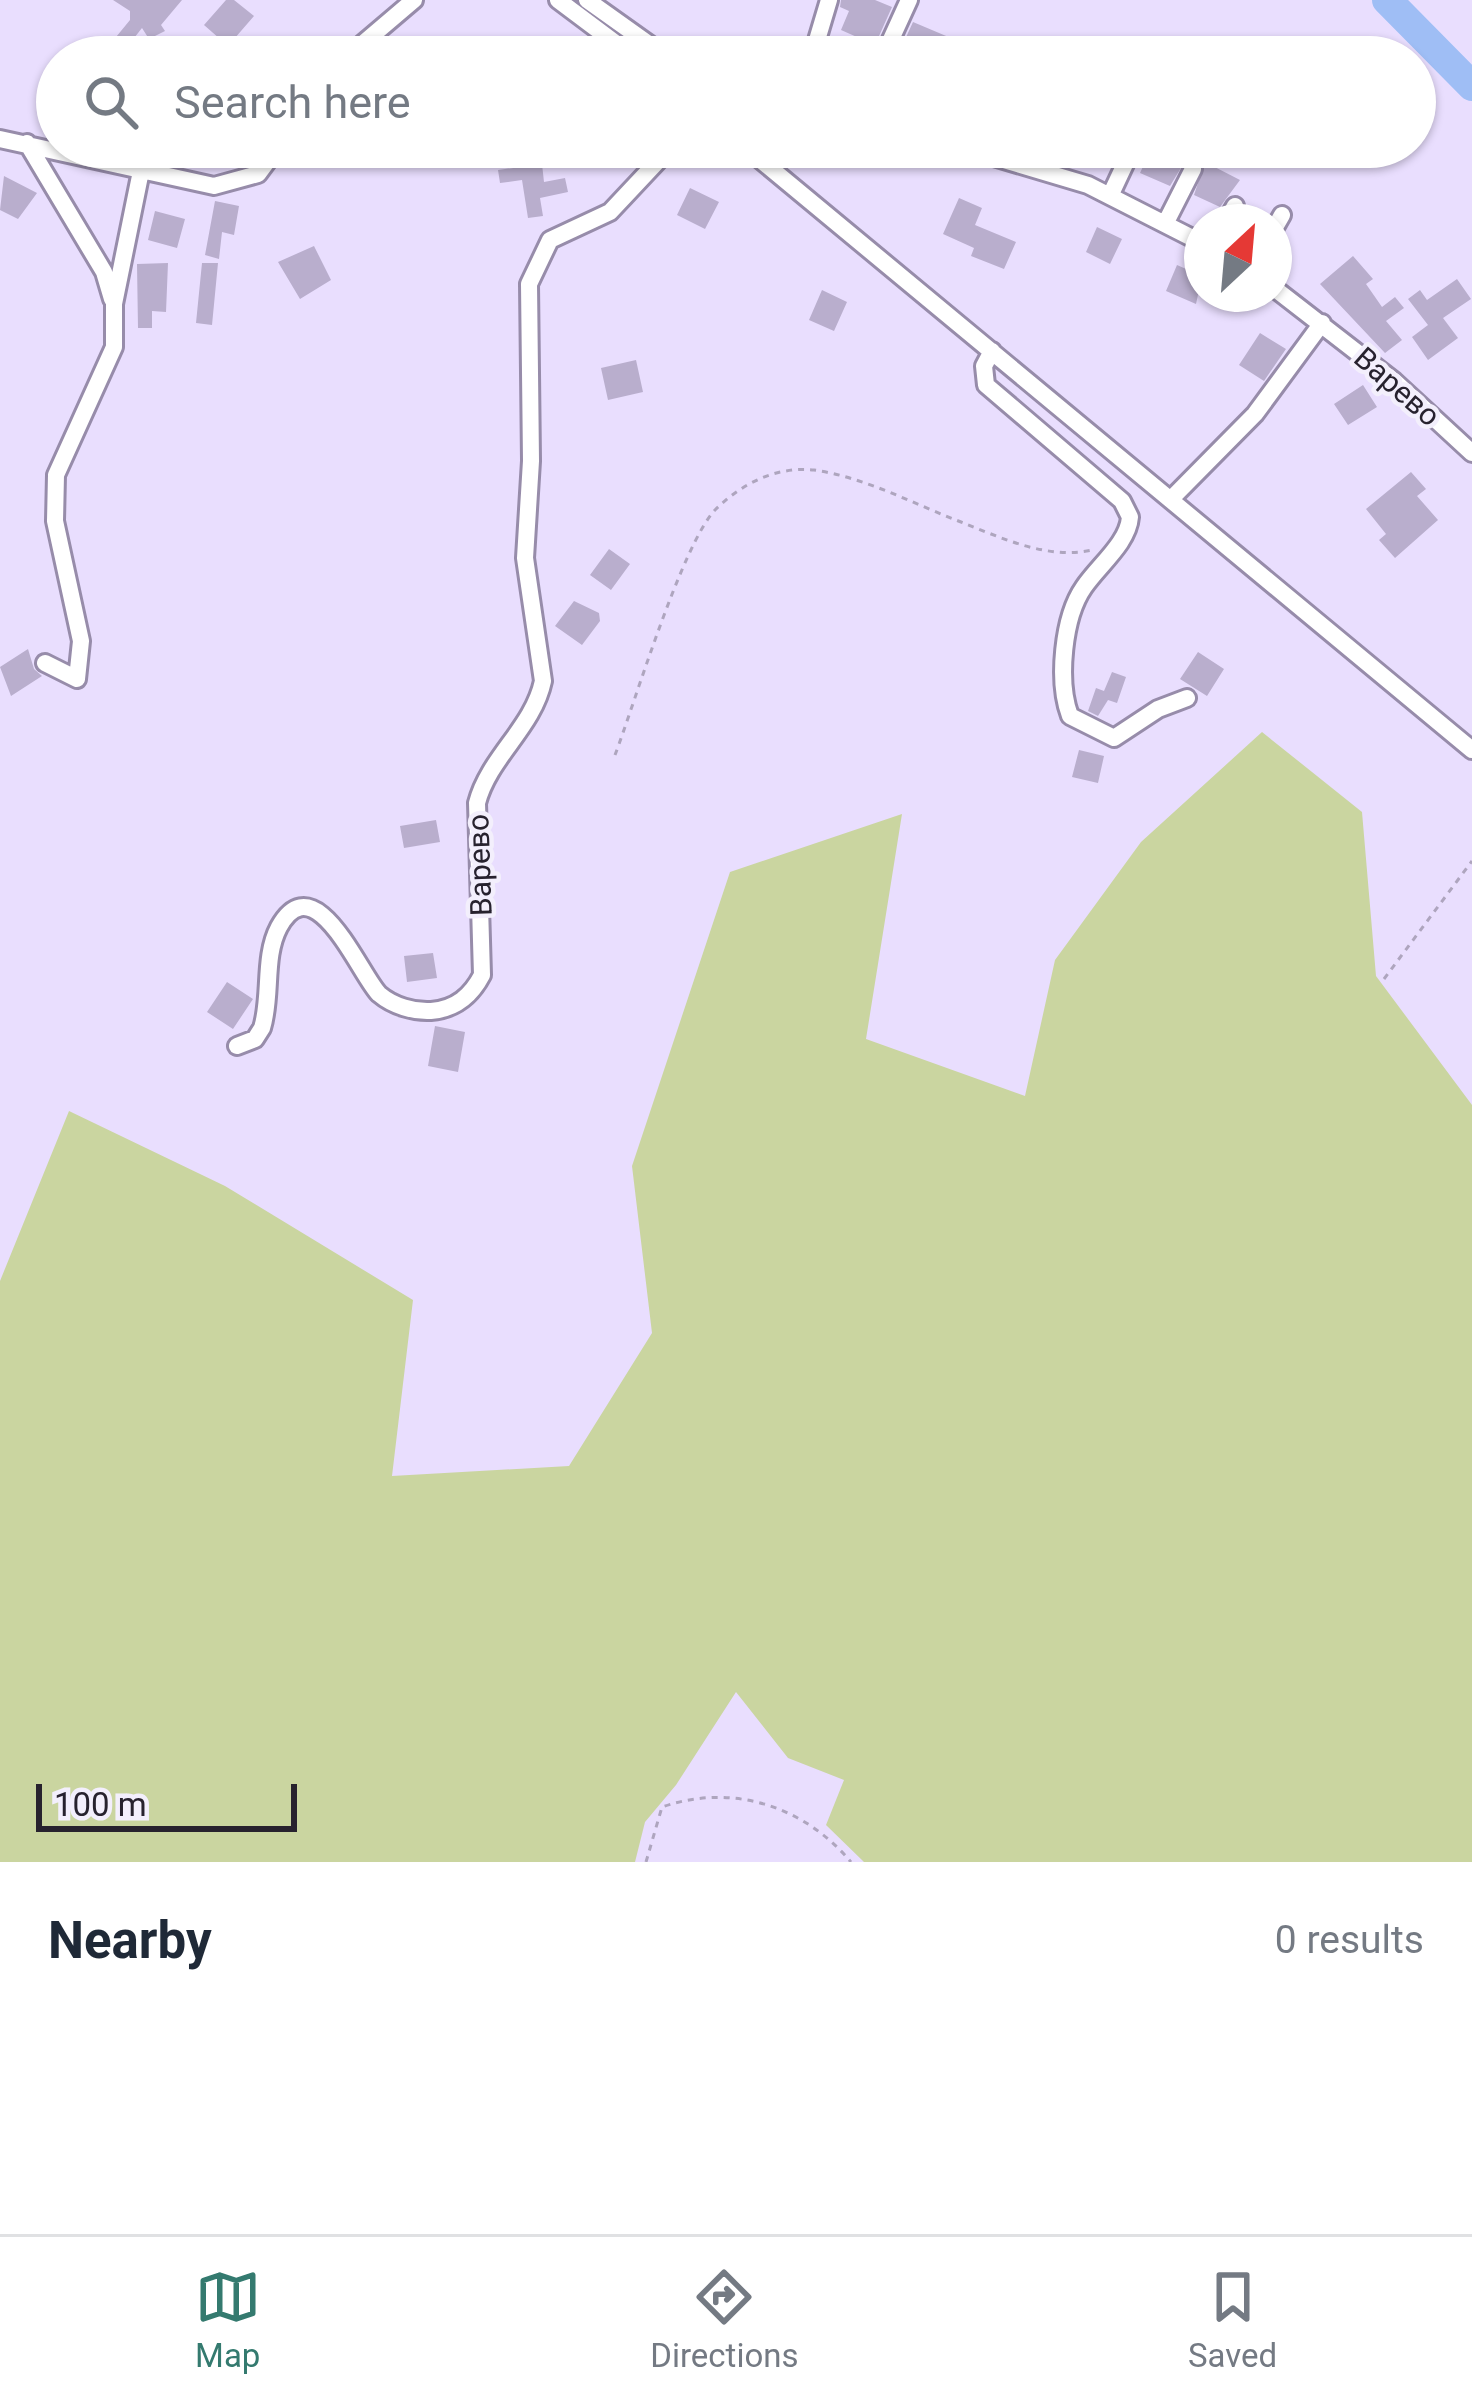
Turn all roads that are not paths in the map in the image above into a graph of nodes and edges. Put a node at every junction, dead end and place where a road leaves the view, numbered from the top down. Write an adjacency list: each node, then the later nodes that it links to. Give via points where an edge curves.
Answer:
1 (414, 0): 6 (street)
2 (558, 0): 7 (street)
3 (586, 0): 8 (street)
4 (830, 0): 9 (street)
5 (909, 0): 10 (street)
6 (372, 36)
7 (606, 36)
8 (637, 36)
9 (819, 36)
10 (893, 36)
11 (0, 139): 12 (street)
12 (27, 142): 13 (street); 14 (street)
13 (36, 143)
14 (36, 157)
15 (42, 168): 28 (street, via 104,272)
16 (132, 168): 23 (street)
17 (262, 168): 23 (street, via 214,186)
18 (651, 168): 36 (street, Варево, via 610,212 550,241 530,284 525,558 543,681 477,802 482,975 452,1006 409,1009 380,995 328,917 297,911 274,941 262,1028)
19 (770, 168): 30 (street)
20 (1041, 168): 24 (street)
21 (1123, 168): 24 (street)
22 (1193, 169): 25 (street)
23 (141, 171): 28 (street)
24 (1110, 196): 25 (street)
25 (1166, 224): 26 (street)
26 (1184, 234)
27 (1292, 301): 29 (street, Варево)
28 (114, 304): 33 (street, via 107,370 56,475 55,521 81,641 77,679)
29 (1322, 323): 31 (street, Варево); 32 (street, via 1255,414)
30 (992, 351): 32 (street); 34 (street, via 986,385 1125,506 1130,523 1072,610 1070,716 1114,738)
31 (1472, 453)
32 (1171, 499): 35 (street)
33 (45, 663)
34 (1187, 698)
35 (1472, 750)
36 (237, 1046)

